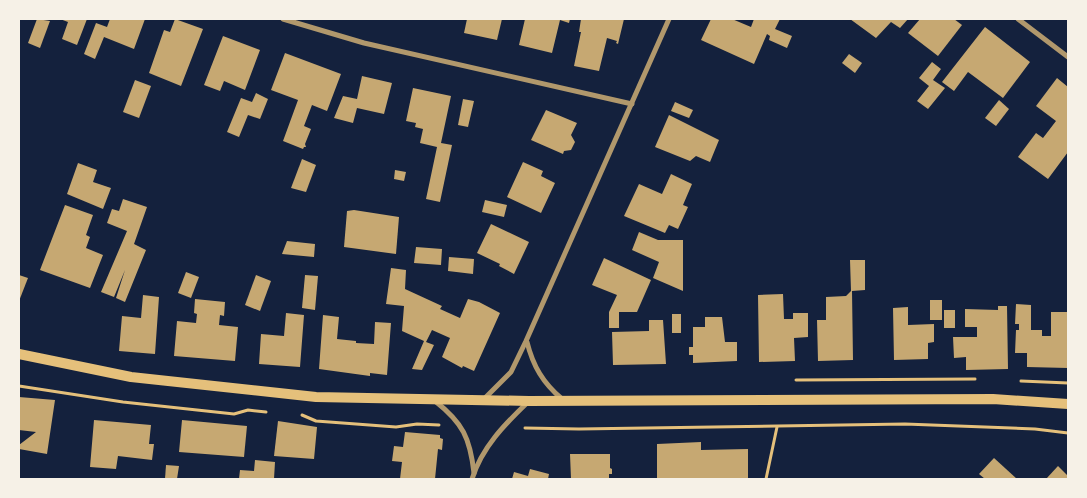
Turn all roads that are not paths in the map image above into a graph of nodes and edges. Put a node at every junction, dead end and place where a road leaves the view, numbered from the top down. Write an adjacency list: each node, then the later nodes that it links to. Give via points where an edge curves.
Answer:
1 (283, 19): 5 (street, via 364,42)
2 (670, 19): 5 (street)
3 (1018, 19): 4 (street)
4 (1068, 56)
5 (632, 104): 6 (street)
6 (526, 341): 9 (street, via 511,372); 11 (street, via 539,375)
7 (19, 354): 8 (main road, via 140,378 316,397)
8 (433, 400): 9 (main road); 13 (street, via 453,415 461,426 471,448)
9 (482, 401): 10 (main road)
10 (529, 401): 11 (main road); 13 (street, via 487,446)
11 (565, 401): 12 (main road, via 984,398)
12 (1068, 404)
13 (473, 476)

